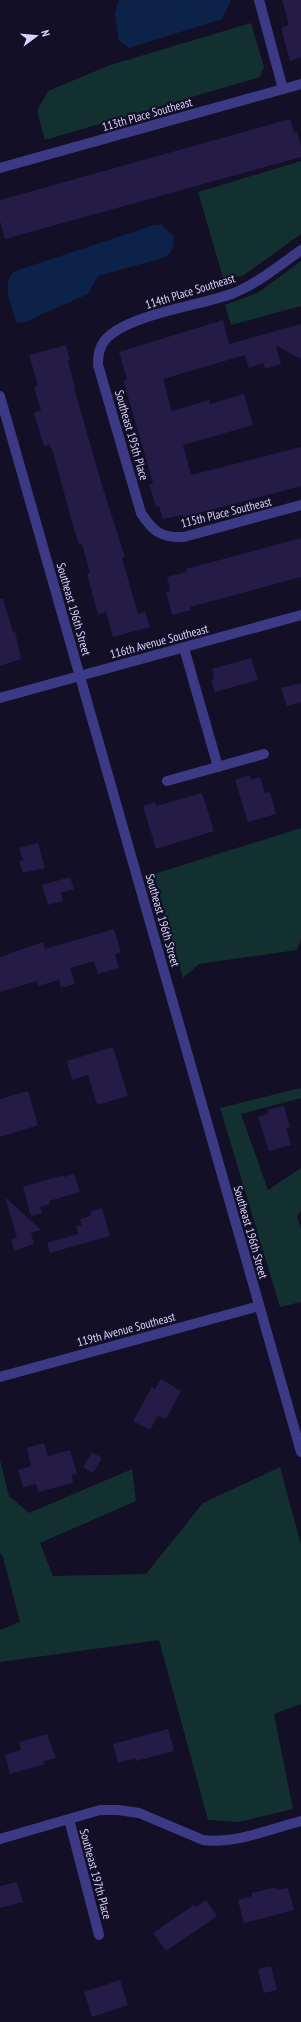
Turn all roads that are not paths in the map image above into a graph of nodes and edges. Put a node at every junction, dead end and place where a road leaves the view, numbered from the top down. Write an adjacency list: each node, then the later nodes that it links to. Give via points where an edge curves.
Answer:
1 (259, 0): 3 (street)
2 (301, 84): 3 (street, 113th Place Southeast)
3 (283, 89): 4 (street, 113th Place Southeast)
4 (0, 168)
5 (301, 250): 6 (street, 114th Place Southeast, via 257,280 234,292 128,323)
6 (105, 340): 9 (street, Southeast 195th Place, via 98,352 98,365 141,513)
7 (0, 396): 12 (street, Southeast 196th Street)
8 (301, 505): 9 (street, 115th Place Southeast, via 184,537 169,538)
9 (157, 532)
10 (301, 615): 11 (street, 116th Avenue Southeast)
11 (184, 648): 12 (street, 116th Avenue Southeast); 15 (street)
12 (80, 676): 13 (street, 116th Avenue Southeast); 17 (street, Southeast 196th Street)
13 (0, 698)
14 (264, 754): 15 (street)
15 (218, 767): 16 (street)
16 (167, 781)
17 (259, 1306): 18 (street, 119th Avenue Southeast); 19 (street, Southeast 196th Street)
18 (0, 1377)
19 (301, 1452)
20 (69, 1819): 21 (street, via 100,1810 139,1813 203,1840 214,1841 228,1841); 22 (street); 23 (street, Southeast 197th Place)
21 (301, 1821)
22 (0, 1839)
23 (99, 1935)

